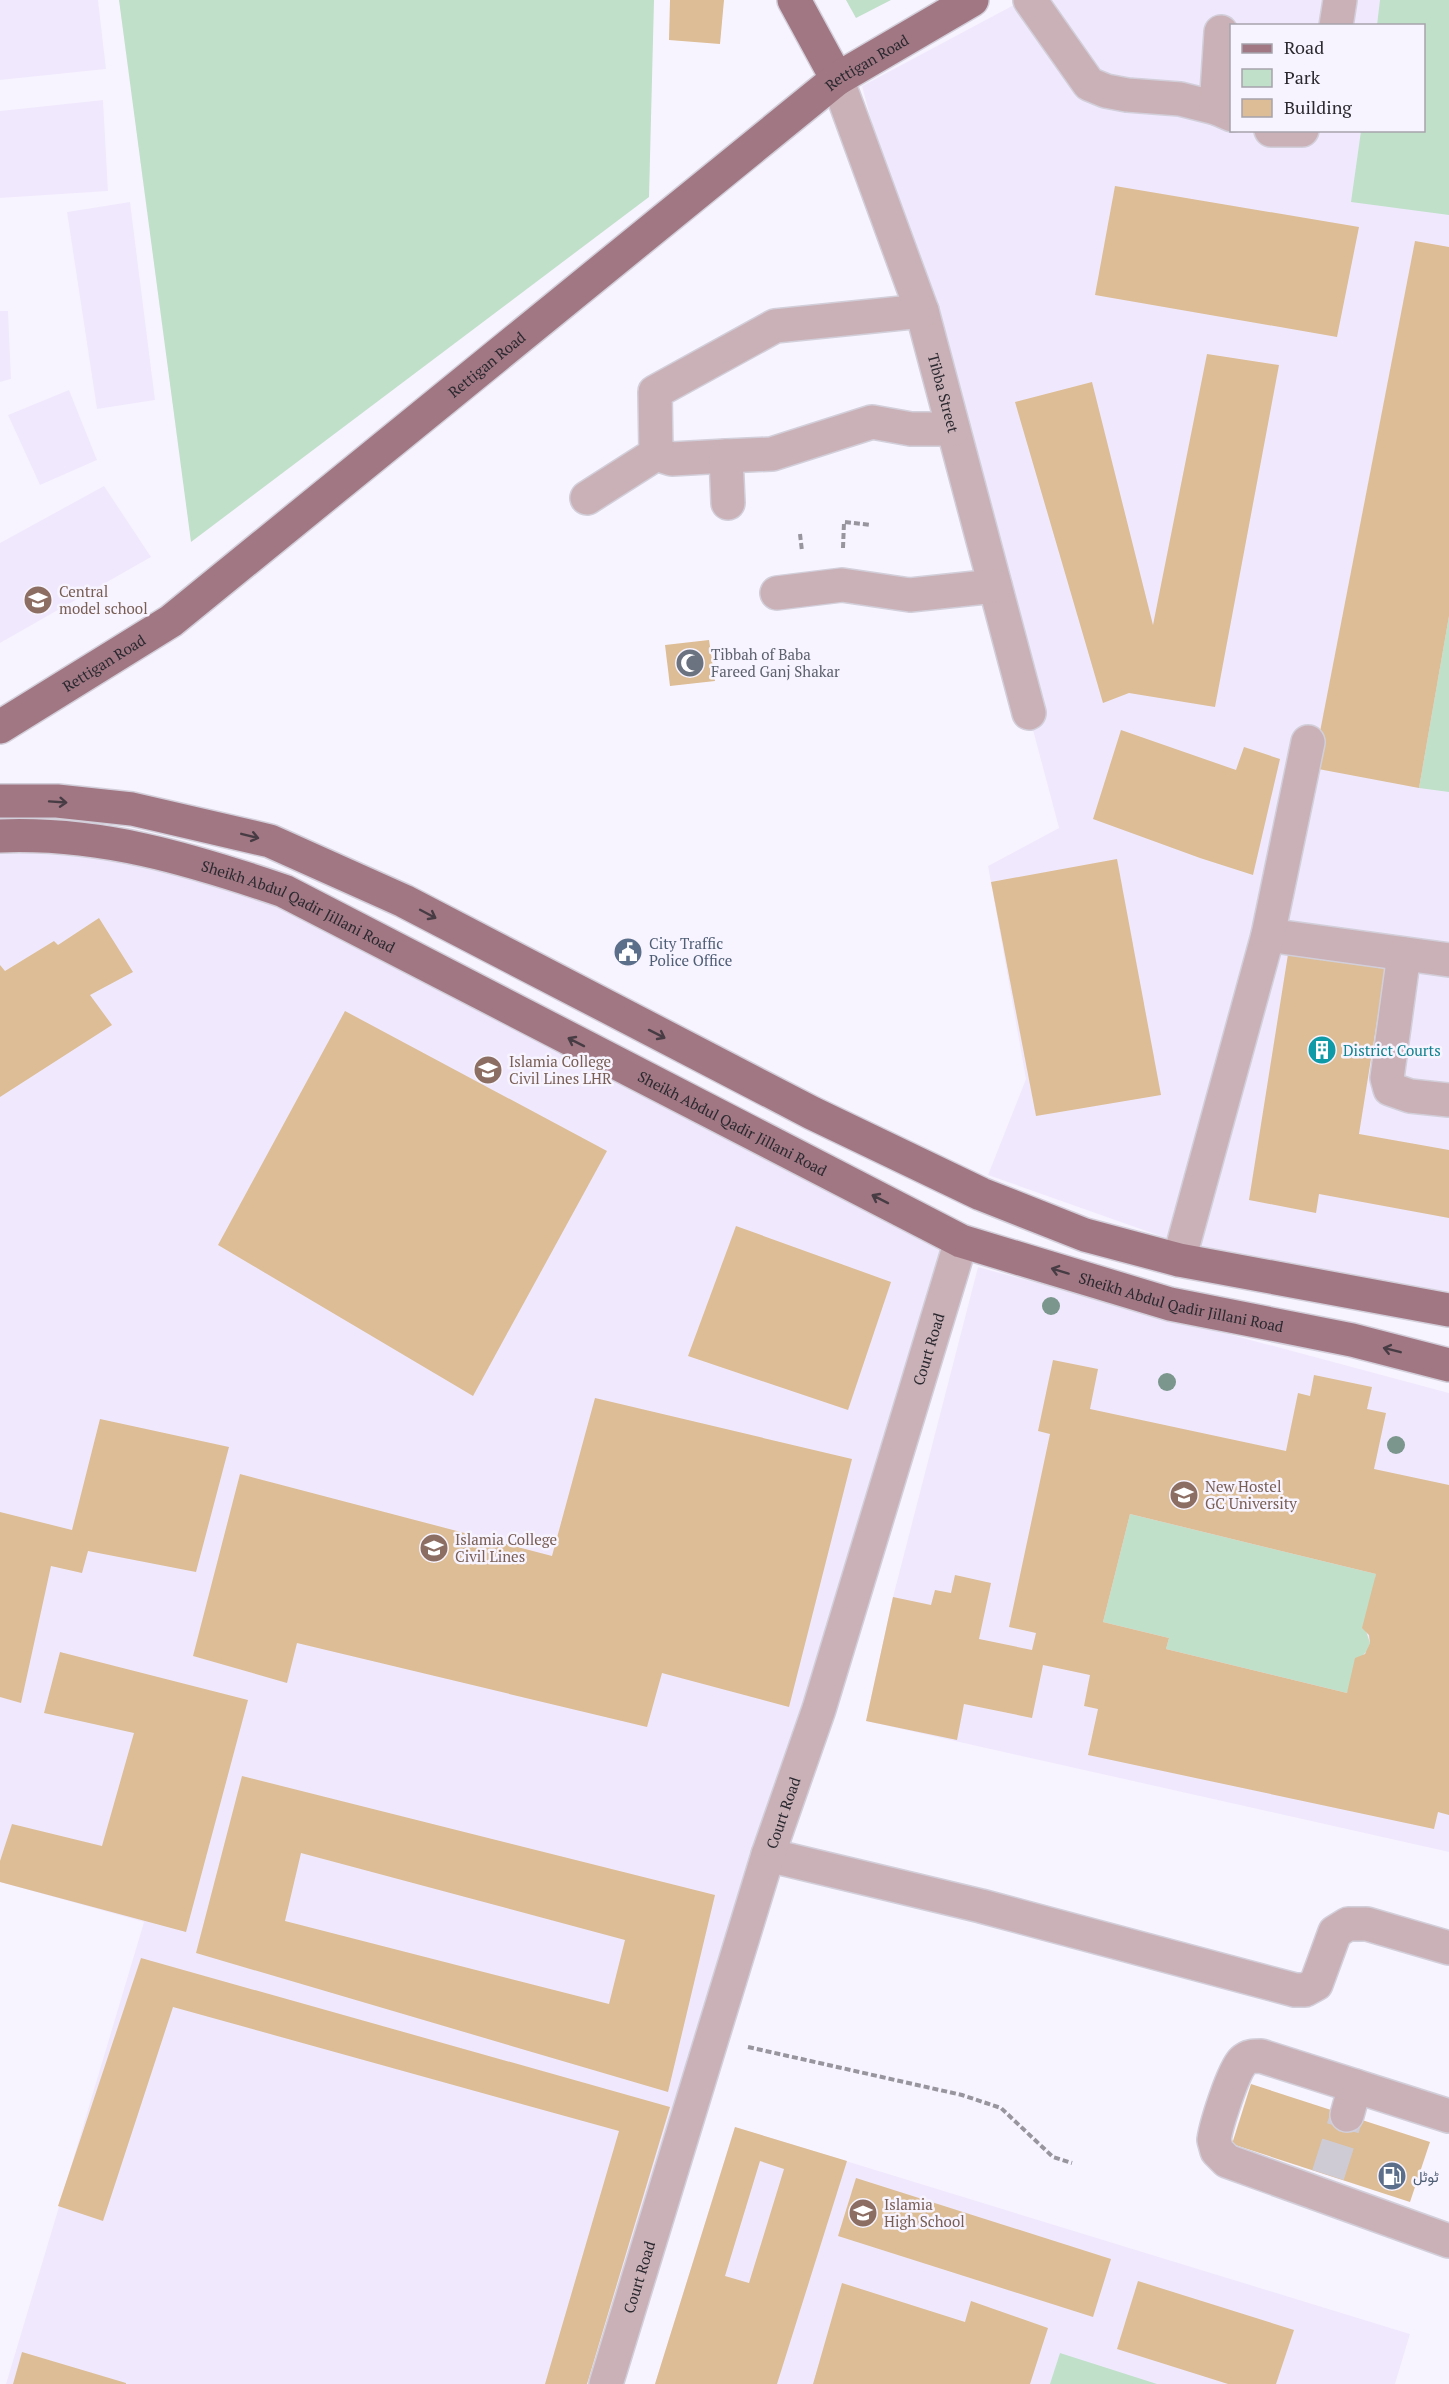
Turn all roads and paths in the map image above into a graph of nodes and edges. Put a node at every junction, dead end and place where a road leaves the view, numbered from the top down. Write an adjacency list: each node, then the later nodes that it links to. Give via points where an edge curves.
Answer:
1 (794, 0): 7 (main road)
2 (972, 0): 7 (main road, Rettigan Road)
3 (1030, 0): 8 (street, via 1089,84 1127,95 1180,99)
4 (1340, 0): 5 (street)
5 (1336, 24)
6 (1221, 32): 8 (street)
7 (837, 79): 9 (street, Tibba Street); 18 (main road, Rettigan Road, via 171,621)
8 (1224, 112)
9 (922, 310): 10 (street, Tibba Street); 11 (street, via 775,326 655,392)
10 (953, 429): 12 (street, via 911,429 872,422 772,454); 15 (street, Tibba Street)
11 (656, 454): 12 (street, via 672,459); 13 (street)
12 (726, 456): 14 (street)
13 (587, 498)
14 (728, 503)
15 (995, 586): 16 (street, via 910,595 843,585); 17 (street, Tibba Street)
16 (777, 593)
17 (1029, 713)
18 (0, 728)
19 (1308, 742): 22 (street)
20 (0, 801): 27 (main road, one-way to 27, via 57,801 132,809 270,841 404,901 812,1113 981,1194 1085,1234)
21 (0, 836): 26 (main road, Sheikh Abdul Qadir Jillani Road, one-way to 21, via 284,891 215,867 105,841)
22 (1268, 935): 23 (street); 27 (street)
23 (1404, 954): 24 (street); 25 (street, via 1387,1078 1390,1089 1410,1096)
24 (1449, 960)
25 (1449, 1100)
26 (961, 1241): 29 (main road, Sheikh Abdul Qadir Jillani Road, one-way to 26, via 1352,1340 1170,1304); 30 (street, Court Road, via 819,1709)
27 (1179, 1260): 28 (main road)
28 (1449, 1310)
29 (1449, 1365)
30 (768, 1855): 31 (street, via 981,1906 1295,1990 1316,1984 1335,1932 1348,1924 1367,1924); 32 (street, Court Road)
31 (1449, 1948)
32 (712, 2039): 34 (path, via 1001,2108 1053,2157); 36 (street, Court Road)
33 (1449, 2116): 35 (street, via 1351,2101 1261,2056 1248,2058 1238,2068 1215,2135 1215,2146 1227,2161 1325,2185)
34 (1072, 2163)
35 (1449, 2241)
36 (606, 2384)

